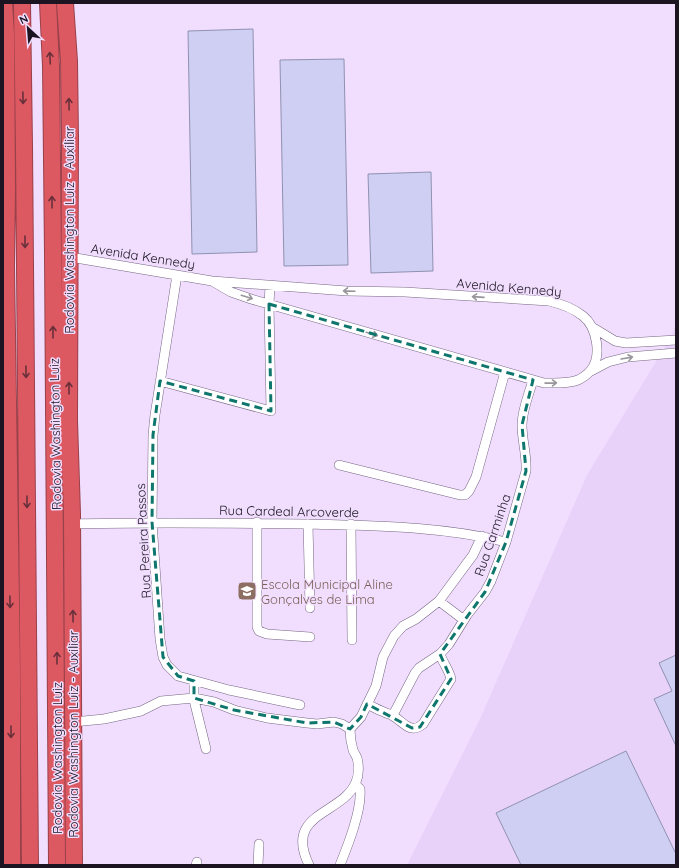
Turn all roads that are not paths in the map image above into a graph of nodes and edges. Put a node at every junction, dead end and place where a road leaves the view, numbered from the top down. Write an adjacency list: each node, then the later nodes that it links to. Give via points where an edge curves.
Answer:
1 (4, 3): 5 (highway)
2 (22, 3): 48 (highway, one-way to 48)
3 (48, 3): 21 (highway, Rodovia Washington Luiz, one-way to 3, via 51,66)
4 (65, 3): 6 (highway, Rodovia Washington Luiz - Auxiliar, one-way to 4, via 69,69)
5 (4, 34): 18 (highway, via 8,188)
6 (70, 257): 7 (street, Avenida Kennedy); 19 (highway, Rodovia Washington Luiz - Auxiliar, one-way to 6)
7 (177, 275): 8 (street, Avenida Kennedy); 17 (street, Rua Pereira Passos)
8 (212, 281): 9 (street, Avenida Kennedy); 10 (street, Avenida Kennedy, one-way to 10, via 231,292)
9 (270, 286): 10 (street); 11 (street, Avenida Kennedy, one-way to 9, via 584,316 567,306 549,301)
10 (269, 304): 15 (street, Avenida Kennedy, one-way to 15); 17 (street, via 271,411)
11 (592, 327): 12 (street, Avenida Kennedy, via 615,341 626,343); 14 (street, via 596,358)
12 (676, 340)
13 (676, 353): 14 (street, Avenida Kennedy, one-way to 13, via 608,362)
14 (591, 370): 16 (street, Avenida Kennedy, one-way to 14, via 544,383 578,380)
15 (505, 372): 16 (street, Avenida Kennedy); 20 (street, via 476,477 466,495)
16 (533, 380): 29 (street, Rua Carminha, via 523,412 522,425 526,471)
17 (160, 381): 22 (street, Rua Pereira Passos, via 153,435)
18 (5, 387): 24 (highway)
19 (69, 420): 21 (highway); 25 (highway, Rodovia Washington Luiz - Auxiliar)
20 (339, 465)
21 (56, 514): 49 (highway, Rodovia Washington Luiz, one-way to 21)
22 (152, 522): 23 (street, Rua Cardeal Arcoverde); 25 (street, Rua Cardeal Arcoverde); 36 (street, Rua Pereira Passos, via 163,657 178,676)
23 (258, 522): 26 (street, Rua Cardeal Arcoverde); 33 (street, via 257,627 259,631 267,634)
24 (6, 524): 37 (highway, one-way to 37)
25 (71, 524): 42 (highway, Rodovia Washington Luiz - Auxiliar, one-way to 25)
26 (308, 524): 27 (street, Rua Cardeal Arcoverde); 31 (street)
27 (351, 524): 28 (street, Rua Cardeal Arcoverde, via 419,528); 34 (street)
28 (482, 536): 29 (street, Rua Cardeal Arcoverde); 30 (street, via 473,554)
29 (506, 542): 32 (street, Rua Carminha, via 491,581)
30 (439, 601): 32 (street); 39 (street, via 403,626 394,636 383,657 376,686)
31 (310, 608)
32 (464, 620): 35 (street, Rua Carminha)
33 (310, 637)
34 (352, 640)
35 (440, 654): 41 (street, Rua Carminha, via 419,668); 41 (street, via 451,679 423,724 416,729 412,728)
36 (194, 681): 38 (street); 40 (street, Rua Pereira Passos)
37 (7, 695): 47 (highway, one-way to 47)
38 (194, 698): 42 (street, via 161,700 141,711); 43 (street, via 267,718 317,724 334,722); 44 (street)
39 (367, 704): 41 (street); 43 (street, via 362,717)
40 (300, 705)
41 (393, 716)
42 (73, 722): 50 (highway, Rodovia Washington Luiz - Auxiliar)
43 (350, 729): 45 (street, via 358,770)
44 (206, 749)
45 (355, 784): 52 (street, via 344,797 308,825 302,845); 53 (street, via 360,789 361,798)
46 (259, 844): 51 (street)
47 (12, 865)
48 (30, 865)
49 (57, 865)
50 (74, 865)
51 (258, 865)
52 (309, 865)
53 (340, 865)

